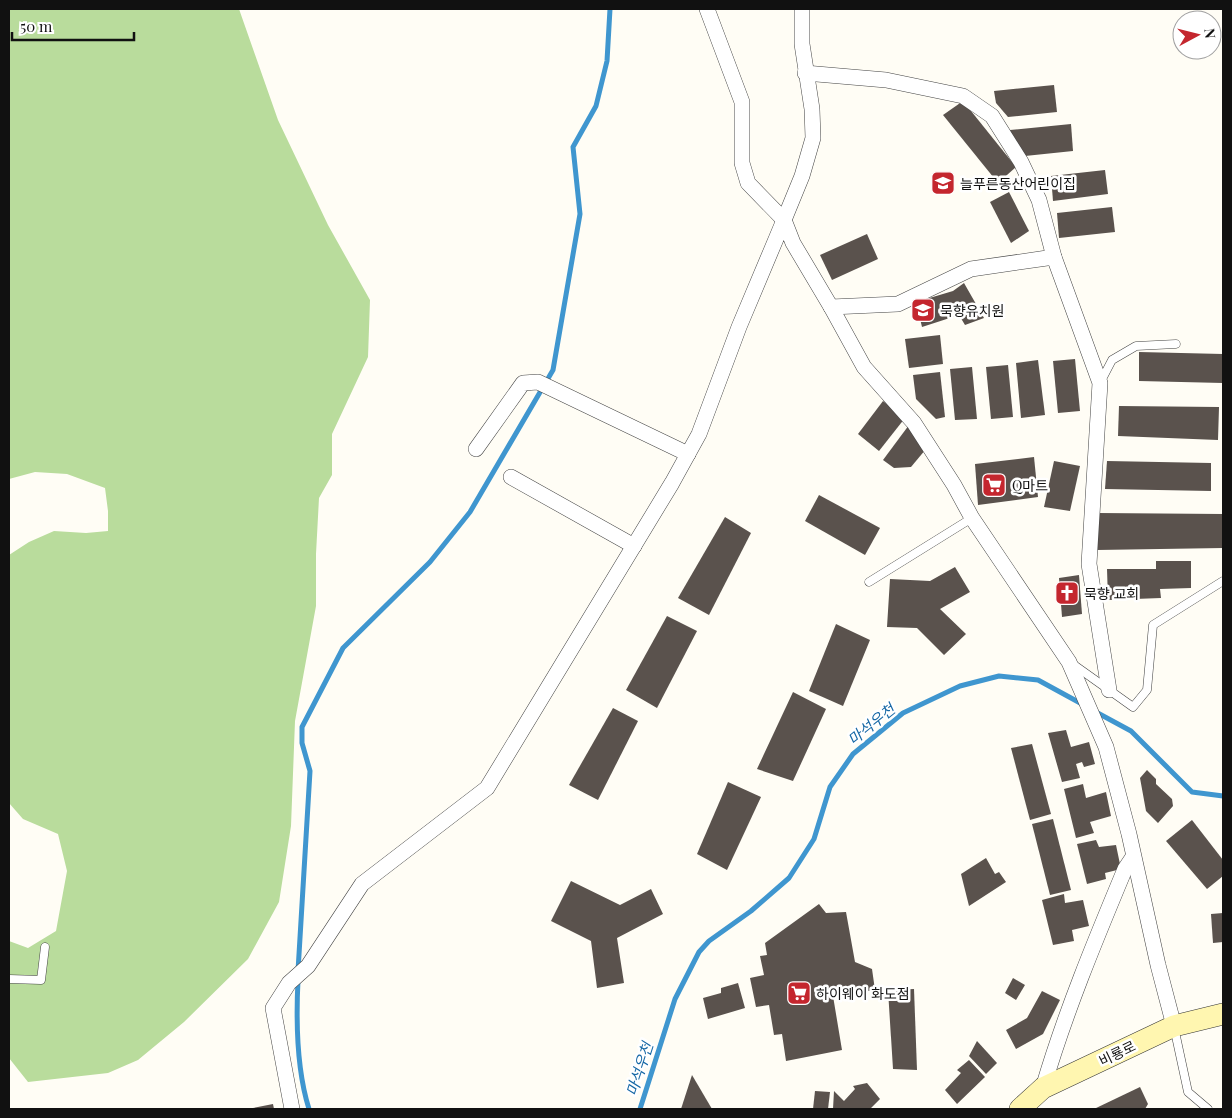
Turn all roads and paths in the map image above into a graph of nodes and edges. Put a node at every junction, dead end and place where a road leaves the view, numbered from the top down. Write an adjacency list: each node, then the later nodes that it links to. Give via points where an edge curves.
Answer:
1 (708, 9): 4 (street, via 742,102 742,164 748,183)
2 (802, 9): 3 (street)
3 (805, 73): 4 (street, via 813,138); 5 (street, via 886,80 963,96 992,116 1021,162 1039,200)
4 (784, 220): 6 (street, via 793,243); 10 (street, via 699,434)
5 (1054, 257): 6 (street, via 971,269 898,304); 8 (street)
6 (831, 307): 12 (street, via 864,367 914,423)
7 (1176, 344): 8 (lane, via 1136,346 1112,360)
8 (1100, 383): 17 (street, via 1089,564)
9 (476, 448): 10 (street, via 523,383 538,382)
10 (688, 454): 13 (street)
11 (511, 477): 13 (street)
12 (972, 518): 15 (lane); 16 (street)
13 (634, 546): 24 (street, via 487,788 362,884 308,966 289,983 273,1008)
14 (1223, 581): 17 (lane, via 1153,625 1147,690 1133,707)
15 (869, 582)
16 (1069, 662): 17 (lane); 18 (street, via 1106,747)
17 (1110, 690)
18 (1133, 857): 22 (street); 23 (street, via 1089,956)
19 (45, 947): 20 (lane, via 41,980)
20 (9, 979)
21 (1223, 1014): 22 (main road, 비룡로)
22 (1174, 1026): 23 (main road, 비룡로); 26 (lane, via 1188,1092)
23 (1043, 1088): 25 (main road, 비룡로)
24 (292, 1109)
25 (1020, 1109)
26 (1208, 1109)

